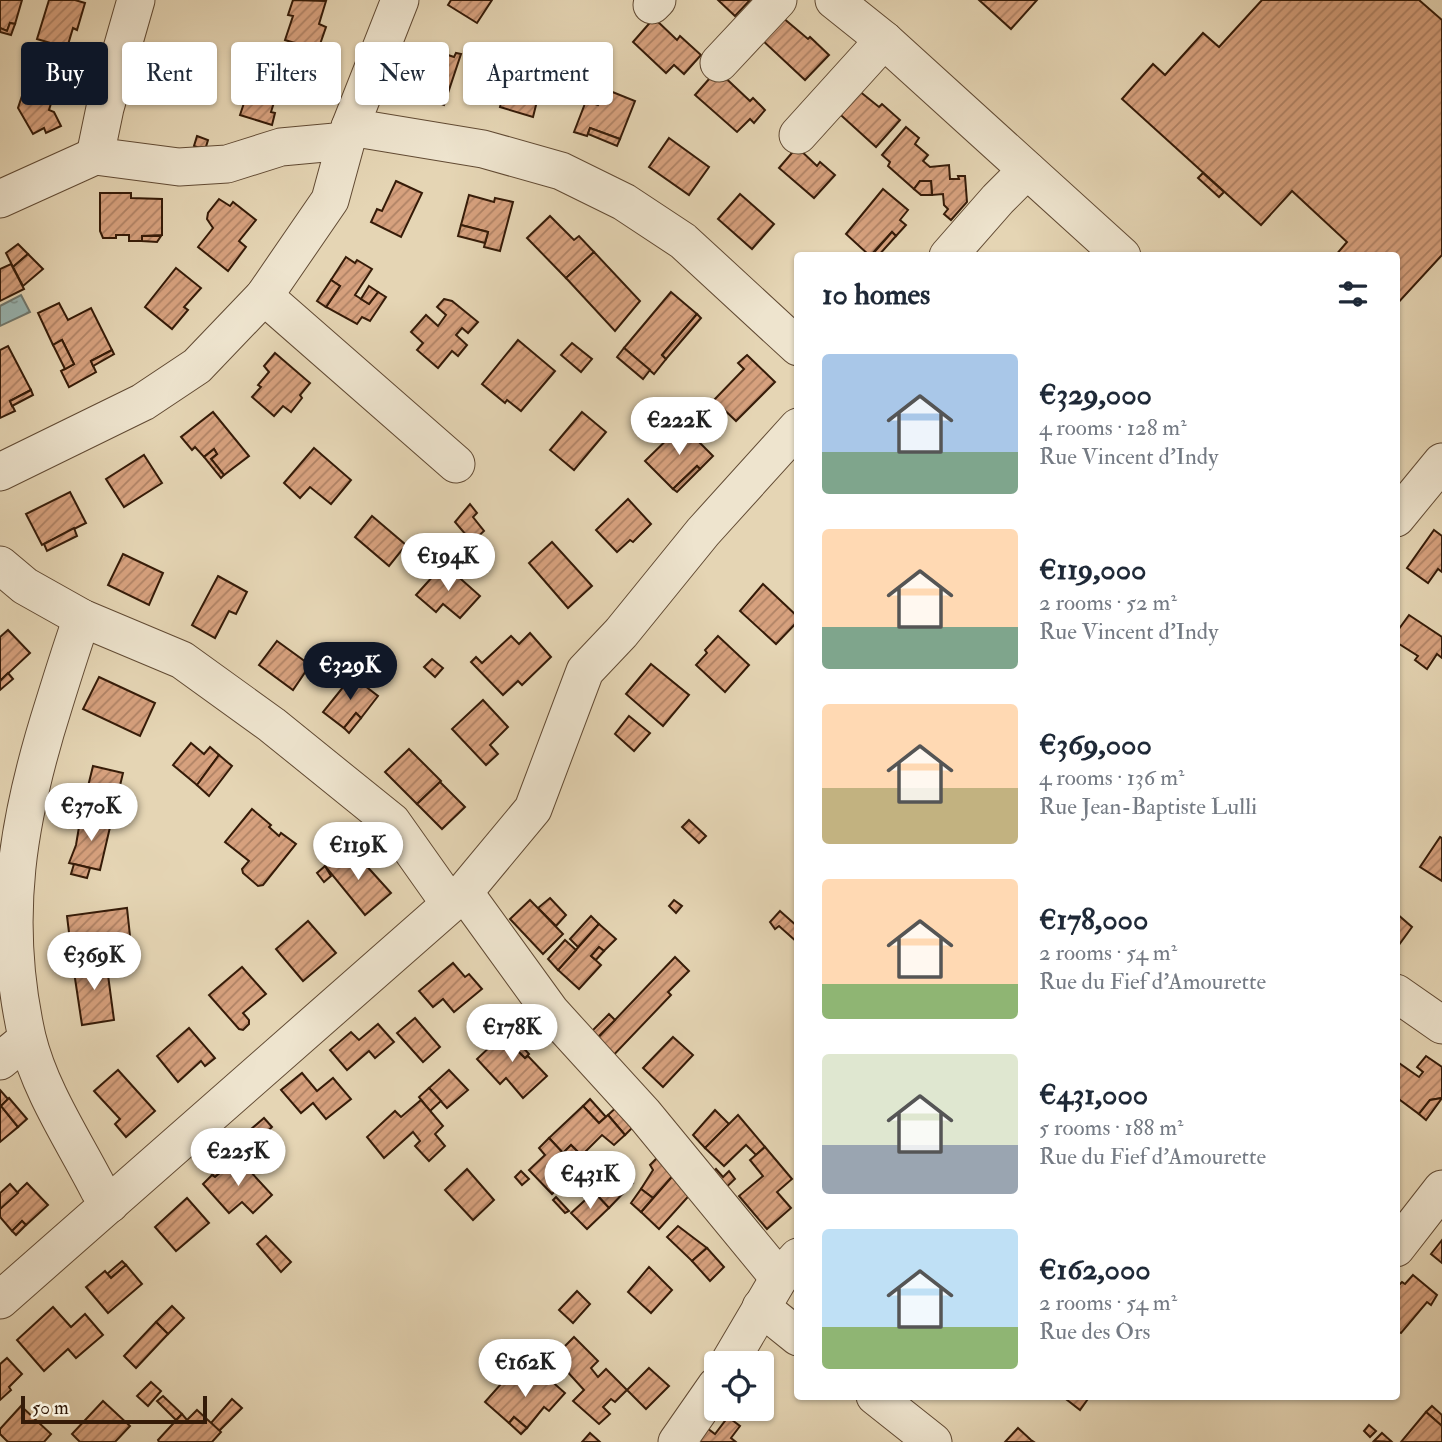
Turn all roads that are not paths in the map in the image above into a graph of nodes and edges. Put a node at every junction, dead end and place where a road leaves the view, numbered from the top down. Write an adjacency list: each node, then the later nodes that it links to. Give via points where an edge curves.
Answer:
1 (136, 0): 9 (street)
2 (400, 0): 7 (street)
3 (778, 0): 6 (street)
4 (834, 0): 5 (street)
5 (884, 40): 8 (street); 10 (street)
6 (719, 63)
7 (348, 134): 9 (street, via 281,146 227,164 179,167); 14 (street, via 330,200); 15 (street, via 483,149 561,171 624,202 682,241)
8 (798, 135)
9 (95, 156): 11 (street)
10 (1027, 170): 12 (street); 13 (street)
11 (0, 198)
12 (952, 252)
13 (1118, 252)
14 (264, 296): 17 (street); 19 (street, via 197,366 143,402)
15 (794, 343)
16 (794, 431): 23 (street, via 585,671 533,809)
17 (456, 464)
18 (1439, 470): 20 (street)
19 (0, 472)
20 (1400, 514)
21 (2, 570): 22 (street)
22 (82, 618): 23 (street, via 182,660 272,725 392,821); 26 (street, via 27,799 15,872)
23 (457, 898): 28 (street); 30 (street, via 551,1012 644,1114)
24 (1400, 996): 25 (street)
25 (1442, 1025)
26 (14, 1050): 28 (street, via 46,1088)
27 (1442, 1189): 29 (street)
28 (110, 1204): 31 (street)
29 (1400, 1243)
30 (779, 1280): 32 (street); 33 (street)
31 (0, 1300)
32 (794, 1325)
33 (736, 1351)
34 (880, 1400): 37 (street)
35 (704, 1403): 36 (street)
36 (677, 1442)
37 (933, 1442)

